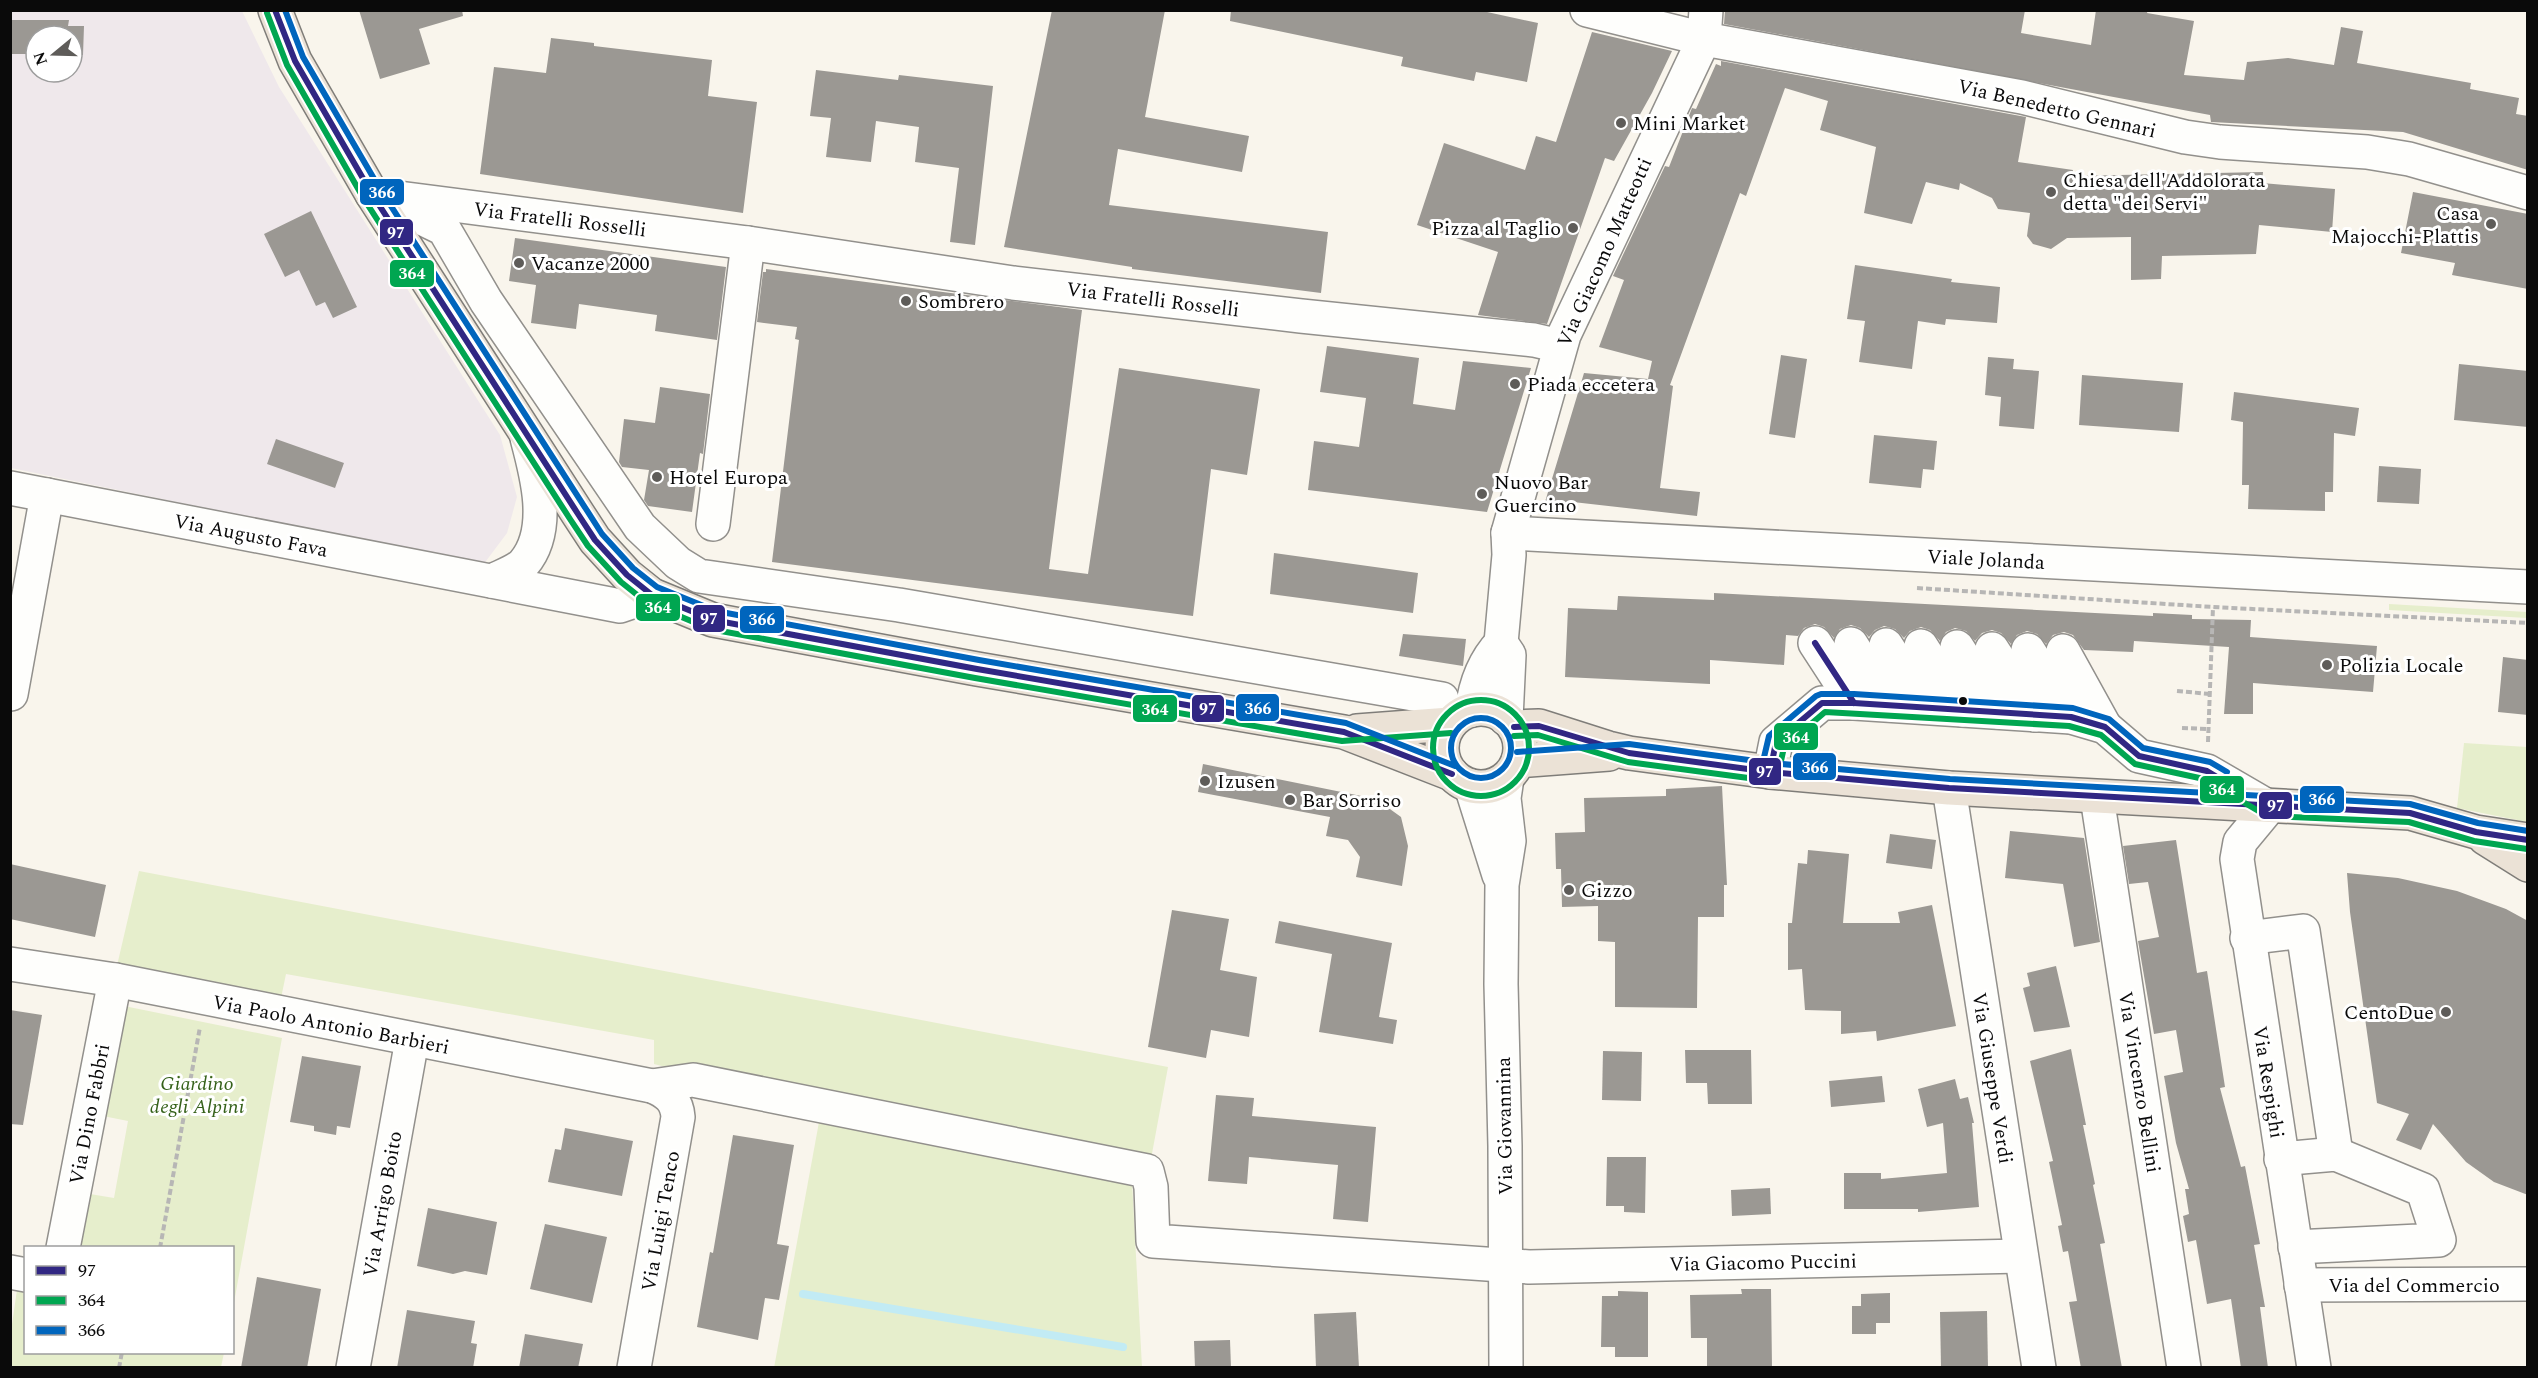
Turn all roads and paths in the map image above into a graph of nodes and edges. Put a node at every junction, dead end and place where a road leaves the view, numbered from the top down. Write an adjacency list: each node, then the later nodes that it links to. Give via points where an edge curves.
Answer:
1 (275, 10): 4 (main road, via 295,61)
2 (1587, 10): 3 (street, Via Benedetto Gennari)
3 (1705, 25): 5 (street, Via Benedetto Gennari, via 2185,137 2367,152 2409,159); 7 (street, Via Giacomo Matteotti)
4 (372, 194): 6 (street, Via Fratelli Rosselli); 8 (main road); 35 (street, via 444,229 486,302 640,527 678,563 699,576 899,605)
5 (2528, 194)
6 (748, 243): 7 (street, Via Fratelli Rosselli, via 1013,283); 11 (street)
7 (1560, 346): 12 (street, Via Giacomo Matteotti)
8 (526, 433): 13 (street, via 536,471 540,513 536,543 523,564); 16 (main road, via 595,540)
9 (10, 488): 10 (street, Via Augusto Fava)
10 (47, 495): 13 (street, Via Augusto Fava); 29 (street)
11 (713, 524)
12 (1508, 533): 14 (street, Viale Jolanda); 19 (street, Via Giacomo Matteotti)
13 (492, 581): 16 (street, Via Augusto Fava, via 620,606)
14 (2528, 587)
15 (1915, 588): 17 (path)
16 (652, 595): 43 (main road, via 713,620)
17 (2213, 607): 18 (path); 30 (path)
18 (2528, 623)
19 (1501, 643): 35 (street, Via Giacomo Matteotti, via 1489,656 1474,694); 39 (street, Via Giacomo Matteotti, via 1509,655)
20 (1815, 643): 31 (street)
21 (1851, 644): 32 (street)
22 (1886, 645): 33 (street)
23 (1921, 646): 34 (street)
24 (1957, 647): 36 (street)
25 (1992, 649): 37 (street)
26 (2028, 650): 38 (street)
27 (2063, 651): 40 (street)
28 (2177, 691): 30 (path)
29 (11, 694)
30 (2210, 694): 42 (path)
31 (1854, 703): 32 (street); 47 (street, via 1822,704 1776,742)
32 (1890, 705): 33 (street)
33 (1926, 707): 34 (street)
34 (1962, 710): 36 (street)
35 (1455, 711): 39 (main road, via 1485,709 1497,712); 43 (main road); 48 (main road, via 1445,733 1443,754)
36 (1999, 712): 37 (street)
37 (2035, 715): 38 (street)
38 (2071, 717): 40 (street)
39 (1510, 723): 44 (main road, via 1539,726); 45 (main road, via 1519,738)
40 (2105, 727): 46 (street, via 2139,756)
41 (2182, 728): 42 (path)
42 (2208, 729): 46 (path)
43 (1344, 732): 48 (main road)
44 (1629, 753): 45 (main road); 47 (main road)
45 (1512, 769): 48 (main road, via 1489,786); 55 (street, Via Giovannina, via 1504,798 1509,841)
46 (2206, 771): 51 (street)
47 (1770, 772): 49 (main road)
48 (1461, 780): 55 (street, Via Giovannina)
49 (1949, 788): 50 (main road); 67 (street, Via Giuseppe Verdi)
50 (2097, 797): 51 (main road); 75 (street, Via Vincenzo Bellini)
51 (2269, 807): 52 (main road, via 2410,813); 56 (street, Via Respighi, via 2237,851)
52 (2476, 832): 53 (main road); 54 (main road)
53 (2528, 840)
54 (2528, 865)
55 (1502, 885): 68 (street, Via Giovannina)
56 (2247, 938): 62 (street, via 2303,931); 63 (street, Via Respighi)
57 (10, 964): 58 (street, Via Paolo Antonio Barbieri)
58 (115, 980): 59 (street, Via Paolo Antonio Barbieri); 64 (street, Via Dino Fabbri)
59 (205, 998): 60 (street, Via Paolo Antonio Barbieri); 65 (path)
60 (412, 1040): 61 (street, Via Paolo Antonio Barbieri); 71 (street, Via Arrigo Boito)
61 (652, 1086): 68 (street, Via Giacomo Puccini, via 693,1080 1147,1171 1152,1241); 72 (street, Via Luigi Tenco, via 675,1101 678,1117)
62 (2336, 1154): 63 (street); 66 (street, via 2423,1190 2439,1240)
63 (2281, 1159): 66 (street, Via Respighi)
64 (63, 1246)
65 (160, 1246)
66 (2295, 1247): 70 (street, Via Respighi)
67 (2021, 1256): 68 (street, Via Giacomo Puccini); 74 (street, Via Giuseppe Verdi)
68 (1506, 1266): 73 (street, Via Giovannina)
69 (2528, 1284): 70 (street, Via del Commercio)
70 (2301, 1285): 76 (street, Via Respighi)
71 (353, 1368)
72 (634, 1368)
73 (1506, 1368)
74 (2039, 1368)
75 (2184, 1368)
76 (2314, 1368)

